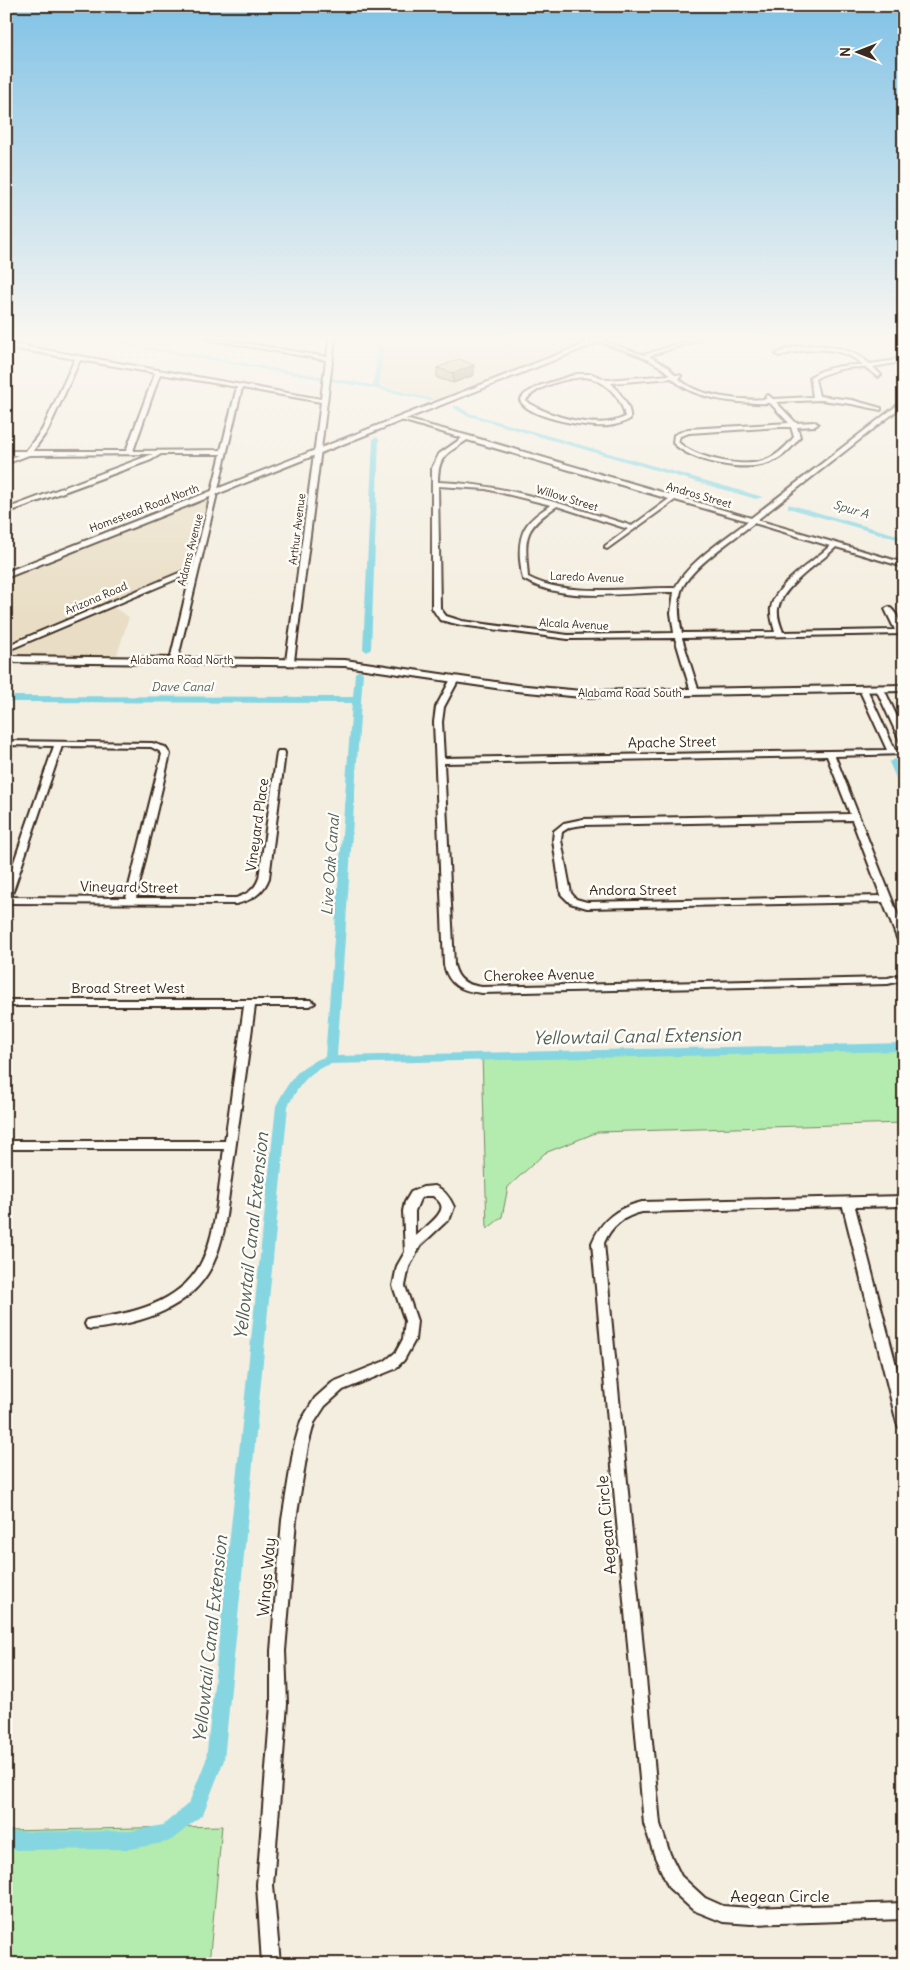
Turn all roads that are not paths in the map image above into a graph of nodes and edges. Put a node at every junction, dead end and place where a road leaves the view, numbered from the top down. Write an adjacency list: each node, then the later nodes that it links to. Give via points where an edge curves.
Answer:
1 (44, 431): 16 (street)
2 (137, 431): 11 (street)
3 (228, 431): 13 (street, Adams Avenue)
4 (320, 431): 14 (street, Arthur Avenue)
5 (372, 431): 14 (main road, Homestead Road North)
6 (445, 431): 10 (street, Andros Street)
7 (689, 431): 8 (street, via 677,435 675,442 680,448 733,464 756,465 772,459 793,442)
8 (797, 431)
9 (867, 431): 23 (street)
10 (467, 437): 18 (street, Alcala Avenue, via 438,458); 20 (street, Andros Street)
11 (129, 452): 12 (street); 16 (street)
12 (160, 452): 13 (street); 22 (street, via 149,459)
13 (223, 452): 19 (street, Adams Avenue)
14 (317, 452): 19 (main road, Homestead Road North); 38 (street, Arthur Avenue)
15 (6, 453): 16 (street)
16 (28, 453): 17 (street)
17 (6, 462)
18 (435, 484): 21 (street, Willow Street, via 491,487); 34 (street, Alcala Avenue, via 436,608 443,618 555,636)
19 (213, 493): 28 (street, Adams Avenue); 29 (main road, Homestead Road North)
20 (674, 498): 23 (street, Andros Street); 24 (street)
21 (555, 505): 24 (street, Willow Street); 30 (street, Laredo Avenue, via 533,519 523,534 525,578 530,583 569,590)
22 (6, 511)
23 (753, 521): 25 (street, Andros Street); 30 (street, via 696,566)
24 (632, 528): 26 (street)
25 (835, 545): 27 (street, Andros Street); 33 (street, via 777,601 775,615)
26 (607, 547)
27 (904, 565)
28 (195, 569): 35 (street, Arizona Road); 37 (street, Adams Avenue)
29 (6, 575)
30 (678, 590): 34 (street, via 674,613)
31 (889, 609): 32 (street)
32 (902, 632): 33 (street, Alcala Avenue)
33 (780, 634): 34 (street, Alcala Avenue)
34 (680, 636): 44 (street)
35 (6, 648)
36 (6, 659): 37 (main road, Alabama Road North)
37 (174, 660): 38 (main road, Alabama Road North)
38 (290, 661): 39 (main road, Alabama Road North)
39 (358, 664): 40 (main road, Alabama Road South)
40 (455, 679): 44 (main road, Alabama Road South, via 563,693); 52 (street, Cherokee Avenue, via 438,715)
41 (904, 688): 43 (main road, Alabama Road South)
42 (863, 689): 43 (main road, Alabama Road South); 44 (main road, Alabama Road South); 48 (street)
43 (880, 689): 45 (street)
44 (695, 692)
45 (904, 742)
46 (6, 743): 47 (street)
47 (59, 744): 55 (street); 57 (street, via 152,745 164,752)
48 (892, 752): 49 (street, Apache Street); 51 (street, Apache Street)
49 (904, 752)
50 (281, 753): 54 (street, Vineyard Place, via 264,878)
51 (830, 753): 52 (street, Apache Street); 53 (street)
52 (440, 761): 59 (street, Cherokee Avenue, via 450,975 466,988 888,981)
53 (854, 817): 56 (street); 56 (street, Andora Street, via 583,822 568,825 558,831 557,840 566,894 574,901 602,906)
54 (252, 897): 57 (street, Vineyard Street, via 236,901)
55 (6, 899): 57 (street, Vineyard Street)
56 (886, 899): 58 (street)
57 (130, 901)
58 (904, 943)
59 (904, 977)
60 (310, 1002): 62 (street, Broad Street West)
61 (6, 1003): 62 (street, Broad Street West)
62 (250, 1003): 64 (street)
63 (6, 1145): 64 (street)
64 (230, 1145): 68 (street, via 218,1230 212,1252 195,1282 150,1311 111,1323)
65 (904, 1201): 66 (street, Aegean Circle)
66 (848, 1202): 69 (street); 70 (street, Aegean Circle, via 642,1206 626,1210 602,1230 599,1256 652,1824 663,1857 675,1882 699,1904 723,1914)
67 (411, 1252): 67 (street, Wings Way, via 446,1214 446,1200 435,1191 413,1196 409,1204); 71 (street, Wings Way, via 403,1266 400,1286 410,1321 409,1340 400,1356 390,1364 338,1386 320,1402 308,1421 293,1483 278,1651 279,1704 265,1885)
68 (91, 1324)
69 (904, 1423)
70 (904, 1911)
71 (271, 1964)

